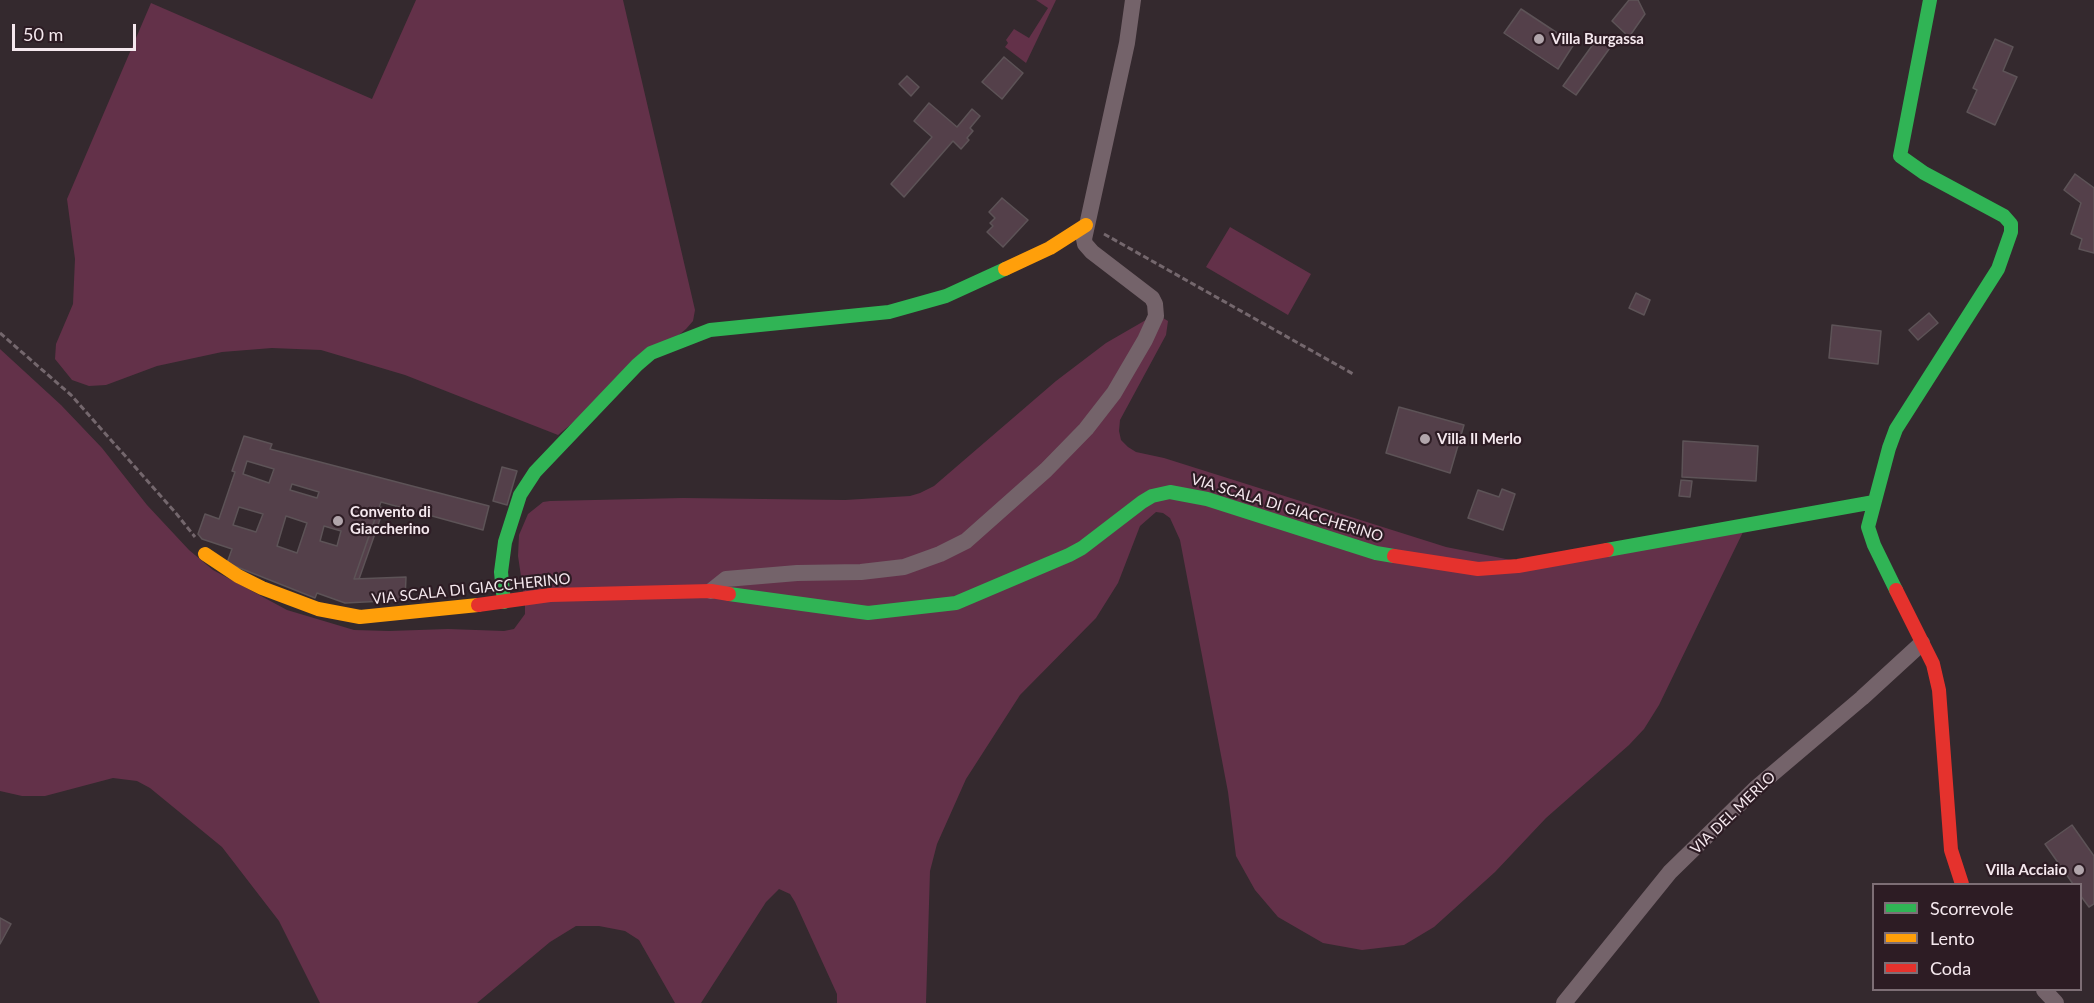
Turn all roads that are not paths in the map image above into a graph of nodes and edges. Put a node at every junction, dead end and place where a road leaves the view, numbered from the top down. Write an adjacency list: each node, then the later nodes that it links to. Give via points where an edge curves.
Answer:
1 (1132, 0): 3 (street, via 1114,108)
2 (1930, 0): 4 (street, via 1900,156 1915,169 2004,216 2012,232 1988,286 1896,429)
3 (1086, 225): 6 (street, via 1084,239 1089,249 1147,293 1155,304 1156,316 1114,393 1046,470 966,541 914,564 861,572 726,579); 7 (street, via 1050,248 946,296 889,312 710,330 651,353 536,472 520,495 505,542 501,572)
4 (1874, 502): 6 (street, VIA SCALA DI GIACCHERINO, via 1518,566 1478,569 1376,553 1207,499 1170,492 1142,502 1076,552 956,603 868,613); 8 (street, via 1868,532)
5 (205, 554): 7 (street, VIA SCALA DI GIACCHERINO, via 250,583 345,615 373,617)
6 (711, 591): 7 (street, VIA SCALA DI GIACCHERINO, via 550,595)
7 (504, 602)
8 (1922, 643): 9 (street, via 1933,664 1939,690 1951,850); 11 (street, VIA DEL MERLO, via 1757,787 1670,872)
9 (1961, 883)
10 (2045, 991): 12 (street)
11 (1564, 1003)
12 (2056, 1003)

